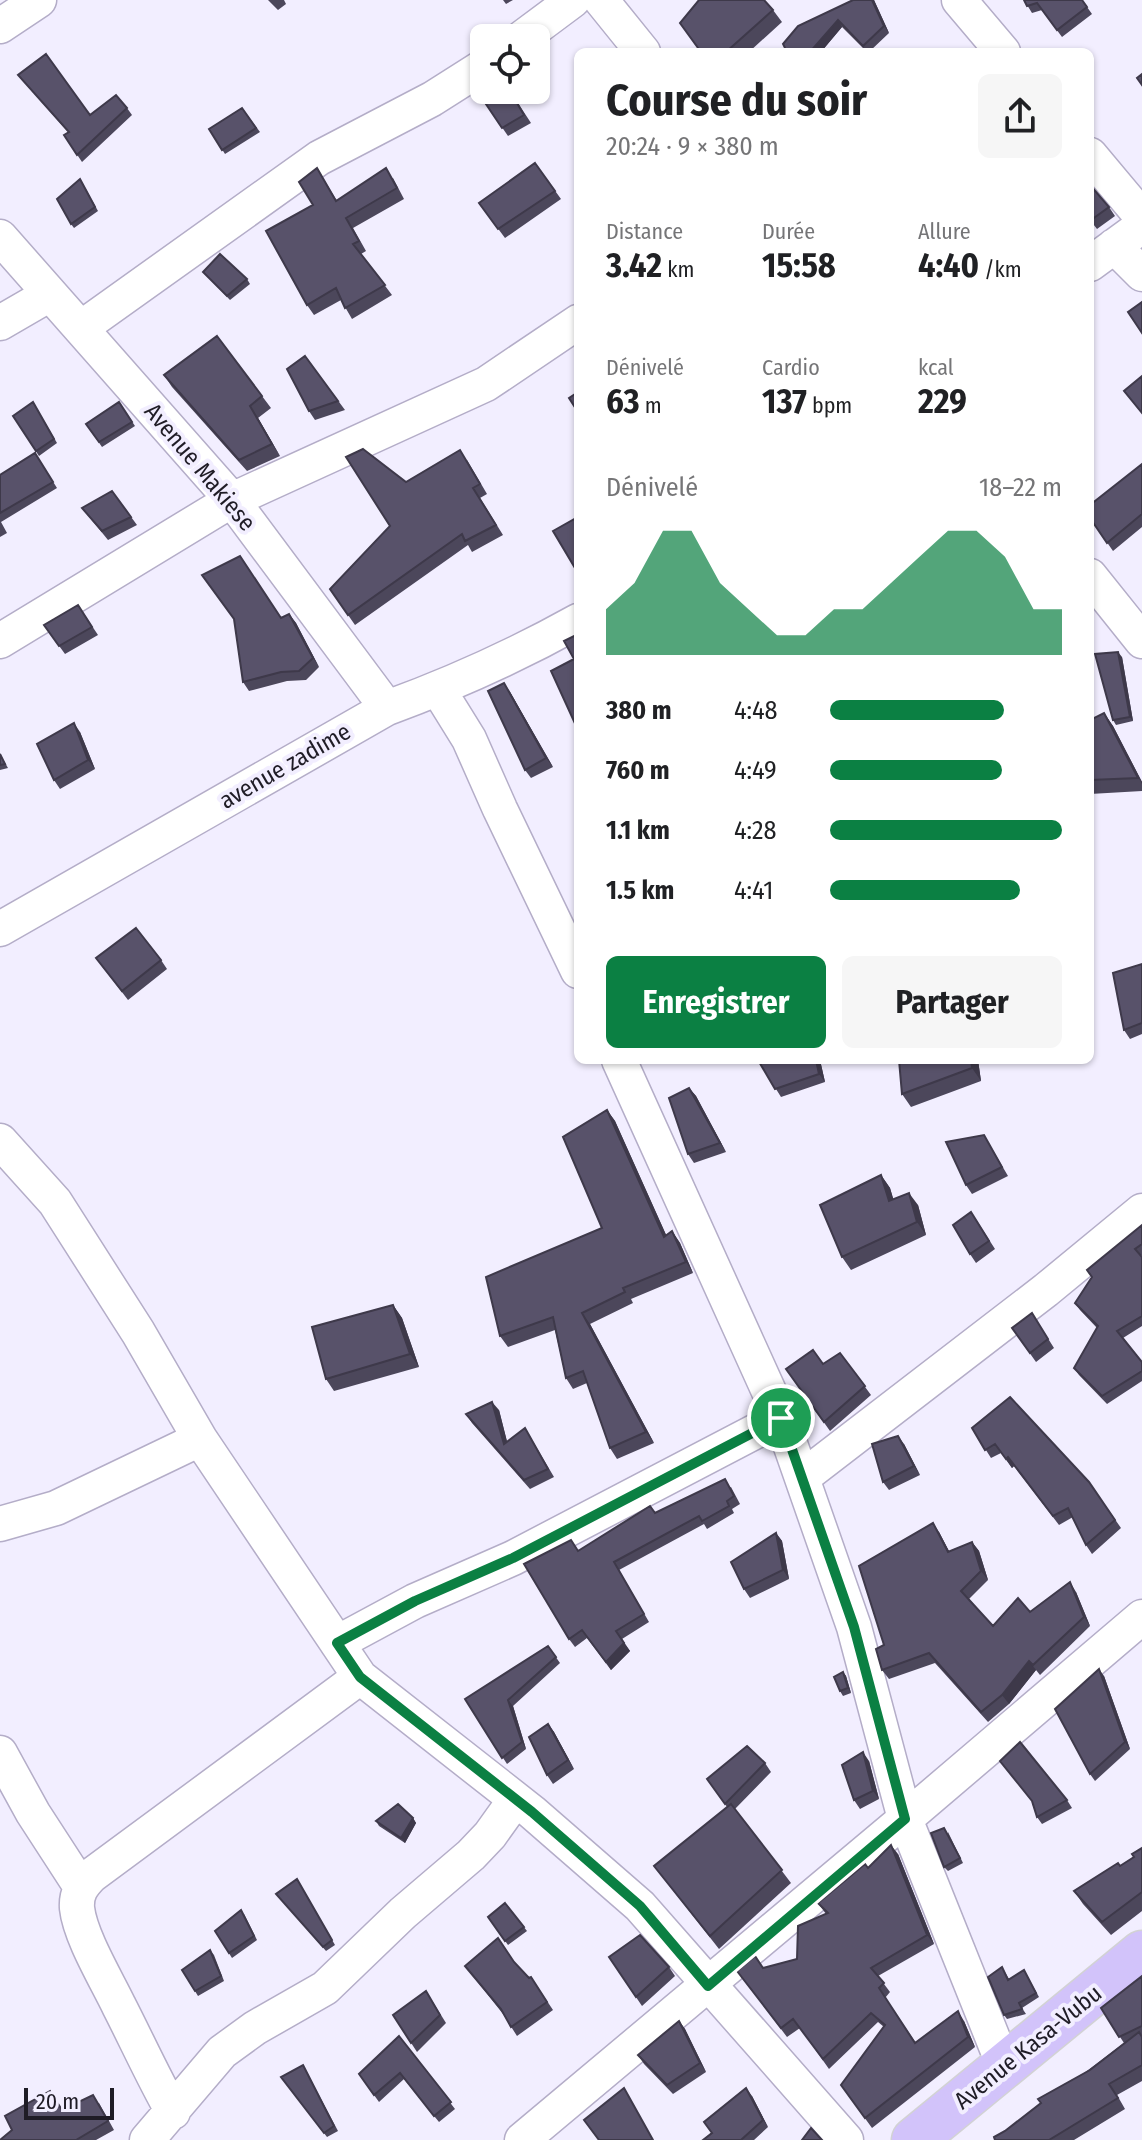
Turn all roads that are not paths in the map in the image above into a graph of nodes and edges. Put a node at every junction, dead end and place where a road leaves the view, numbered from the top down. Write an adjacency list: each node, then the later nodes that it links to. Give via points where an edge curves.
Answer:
1 (39, 0): 6 (street)
2 (573, 0): 5 (street)
3 (959, 0): 8 (street)
4 (613, 4): 7 (street)
5 (541, 24)
6 (0, 26)
7 (640, 48)
8 (1000, 48)
9 (470, 75): 19 (street, via 319,158)
10 (1094, 160): 11 (street)
11 (1142, 217)
12 (1142, 226): 14 (street)
13 (0, 237): 16 (street, Avenue Makiese)
14 (1102, 255): 15 (street)
15 (1142, 274)
16 (50, 294): 17 (street); 19 (street, Avenue Makiese)
17 (0, 323)
18 (574, 325): 20 (street, via 486,384)
19 (81, 328): 20 (street, Avenue Makiese)
20 (232, 500): 23 (street); 26 (street, Avenue Makiese)
21 (1094, 581): 24 (street)
22 (574, 623): 25 (street, avenue zadime)
23 (0, 641)
24 (1142, 641)
25 (438, 689): 26 (street, avenue zadime); 28 (street, via 469,739)
26 (387, 708): 27 (street, avenue zadime)
27 (0, 929)
28 (574, 963)
29 (621, 1064): 32 (street)
30 (0, 1141): 33 (street, via 55,1202)
31 (1142, 1211): 34 (street)
32 (781, 1418): 34 (street); 37 (street)
33 (200, 1439): 35 (street, via 56,1508); 37 (street)
34 (803, 1477): 41 (street, via 854,1627)
35 (0, 1524)
36 (1142, 1617): 41 (street)
37 (337, 1643): 38 (street)
38 (360, 1677): 40 (street); 42 (street)
39 (0, 1753): 42 (street)
40 (515, 1800): 44 (street, via 640,1906); 46 (street, via 471,1855 325,1988 222,2052)
41 (905, 1819): 44 (street); 45 (street)
42 (81, 1887): 46 (street, via 77,1911 93,1953)
43 (1142, 1953): 45 (highway, Avenue Kasa-Vubu)
44 (708, 1986): 48 (street); 49 (street)
45 (1004, 2066): 50 (highway, Avenue Kasa-Vubu)
46 (173, 2112): 47 (street)
47 (147, 2140)
48 (522, 2140)
49 (846, 2140)
50 (914, 2140)

